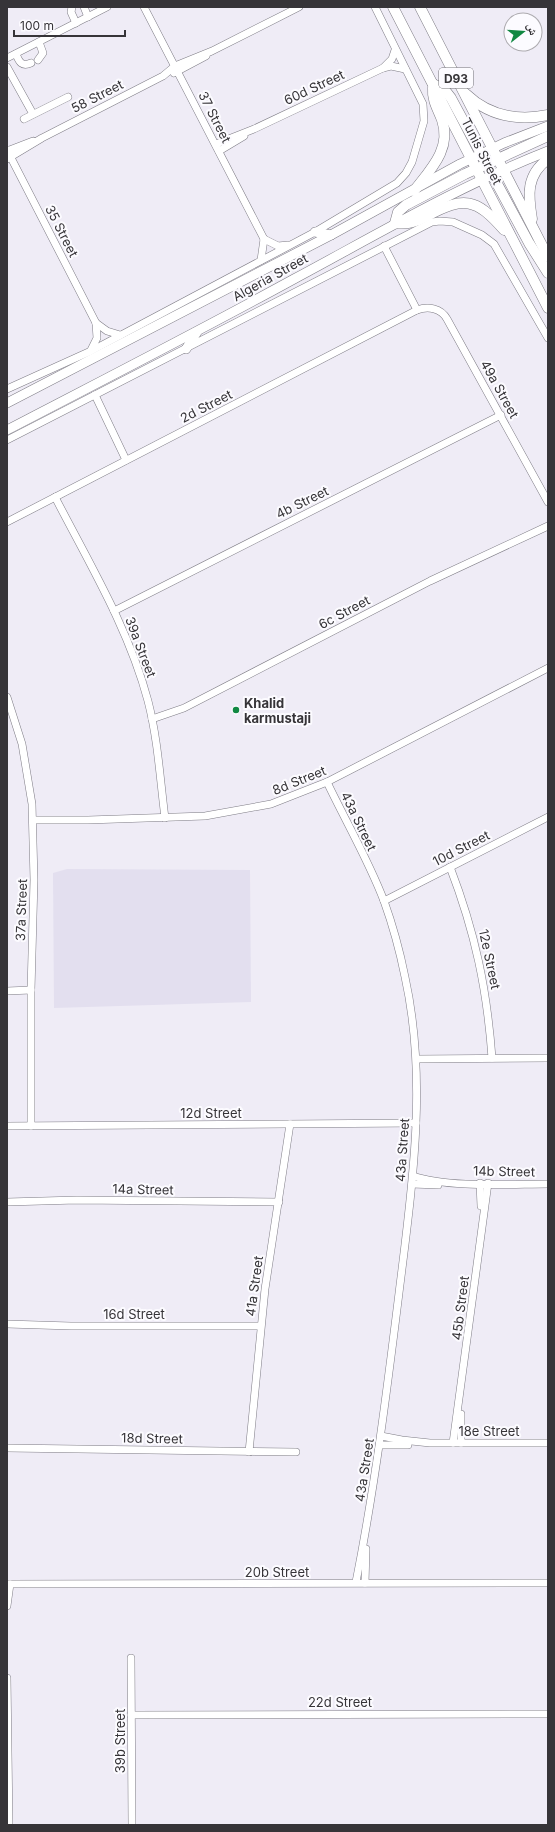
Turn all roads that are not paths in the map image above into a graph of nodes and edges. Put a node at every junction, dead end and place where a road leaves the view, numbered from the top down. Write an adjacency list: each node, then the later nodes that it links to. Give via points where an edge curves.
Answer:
1 (72, 7): 10 (street, via 71,12)
2 (84, 7): 9 (street)
3 (107, 7): 9 (street)
4 (144, 7): 17 (street, 37 Street)
5 (299, 7): 17 (street, 58 Street)
6 (375, 7): 12 (street)
7 (393, 7): 19 (main road, Tunis Street / D93)
8 (420, 7): 20 (main road, Tunis Street / D93)
9 (88, 17): 10 (street)
10 (76, 23): 11 (street)
11 (40, 42): 13 (street); 13 (street, via 43,53 35,61 23,64)
12 (395, 50): 16 (street, 60d Street, via 392,60); 18 (street)
13 (16, 54): 14 (street)
14 (7, 58)
15 (7, 67): 22 (street)
16 (383, 68): 18 (street, 60d Street, via 391,66); 26 (street, 60d Street)
17 (177, 69): 28 (street, 37 Street); 32 (street, 58 Street)
18 (405, 69): 45 (street, via 425,113 424,125 410,168 397,183)
19 (433, 84): 33 (main road, via 444,89 451,98); 34 (main road, Tunis Street / D93); 42 (main road, via 434,101 444,128 444,144 438,160)
20 (463, 91): 23 (main road, via 481,106 500,114 527,118); 29 (main road, Tunis Street / D93)
21 (68, 97): 22 (street)
22 (33, 114): 24 (street)
23 (548, 115)
24 (24, 119)
25 (548, 126): 29 (main road, Algeria Street)
26 (254, 129): 28 (street, 60d Street); 30 (street, 60d Street)
27 (548, 136): 35 (main road)
28 (216, 144): 30 (street, 37 Street)
29 (493, 149): 33 (main road, Algeria Street); 35 (main road, Tunis Street / D93)
30 (219, 151): 47 (street, 37 Street)
31 (548, 151): 39 (main road, Algeria Street)
32 (8, 154): 56 (street, 35 Street)
33 (481, 154): 34 (main road, Algeria Street); 37 (main road)
34 (471, 159): 38 (main road, Tunis Street / D93); 42 (main road, Algeria Street)
35 (498, 159): 37 (main road); 39 (main road, Tunis Street / D93)
36 (548, 159): 44 (main road, via 537,169 529,184 528,197)
37 (486, 164): 38 (main road); 40 (main road)
38 (476, 169): 41 (main road, Tunis Street / D93); 43 (main road, via 402,207)
39 (503, 169): 40 (main road, Algeria Street); 44 (main road, Tunis Street / D93)
40 (492, 174): 41 (main road, Algeria Street); 53 (main road)
41 (482, 179): 43 (main road, Algeria Street); 48 (main road, Tunis Street / D93)
42 (414, 191): 46 (main road, Algeria Street)
43 (395, 223): 48 (main road, via 411,224 450,204 470,204 486,212); 57 (main road, Algeria Street)
44 (534, 229): 51 (main road, Tunis Street / D93)
45 (315, 232): 46 (main road); 49 (street)
46 (331, 235): 64 (main road, Algeria Street)
47 (264, 239): 49 (street, via 278,246); 52 (street)
48 (515, 242): 54 (main road, Tunis Street / D93)
49 (291, 245): 52 (street)
50 (384, 246): 55 (street); 59 (street, via 440,220 453,222 482,234 499,252); 60 (street)
51 (548, 256)
52 (261, 260): 58 (street)
53 (548, 273)
54 (548, 308)
55 (417, 310): 65 (street, 49a Street, via 433,308 446,316); 68 (street, 2d Street)
56 (96, 323): 58 (street, via 107,331); 61 (street, via 97,338)
57 (198, 331): 60 (main road); 66 (main road, Algeria Street)
58 (120, 335): 61 (street)
59 (548, 338)
60 (186, 349): 63 (street)
61 (91, 351): 62 (street)
62 (7, 389)
63 (95, 394): 67 (street); 68 (street)
64 (7, 403)
65 (501, 415): 70 (street, 49a Street); 73 (street, 4b Street)
66 (7, 430)
67 (7, 440)
68 (126, 460): 69 (street, 2d Street)
69 (55, 497): 71 (street, 2d Street); 73 (street, 39a Street)
70 (548, 502)
71 (7, 522)
72 (548, 526): 76 (street, 6c Street, via 430,581 184,708)
73 (114, 611): 76 (street, 39a Street, via 136,662)
74 (548, 668): 77 (street, 8d Street)
75 (7, 697): 80 (street, 37a Street, via 22,744 29,777)
76 (152, 719): 79 (street, 39a Street)
77 (327, 782): 79 (street, 8d Street, via 290,798 250,809 206,816); 82 (street, 43a Street)
78 (548, 817): 81 (street, 10d Street)
79 (165, 818): 80 (street, 8d Street)
80 (33, 820): 83 (street, 37a Street)
81 (450, 867): 82 (street, 10d Street); 85 (street, 12e Street, via 475,939 484,978)
82 (384, 901): 87 (street, 43a Street, via 406,979)
83 (31, 990): 84 (street); 91 (street, 37a Street)
84 (7, 991)
85 (492, 1058): 86 (street); 87 (street)
86 (548, 1058)
87 (417, 1059): 88 (street, 43a Street)
88 (416, 1123): 89 (street, 12d Street); 92 (street, 43a Street)
89 (290, 1124): 91 (street, 12d Street); 98 (street, 41a Street)
90 (7, 1126): 91 (street, 12d Street)
91 (31, 1126)
92 (413, 1176): 93 (street, 14b Street); 95 (street, 43a Street)
93 (460, 1183): 94 (street, 14b Street); 95 (street, 14b Street)
94 (484, 1183): 96 (street, 14b Street); 101 (street, 45b Street, via 483,1222)
95 (412, 1184): 102 (street, 43a Street)
96 (548, 1184)
97 (7, 1202): 98 (street, 14a Street)
98 (278, 1202): 100 (street, 41a Street)
99 (7, 1324): 100 (street, 16d Street)
100 (260, 1326): 109 (street, 41a Street)
101 (460, 1398): 104 (street, 45b Street); 105 (street, 45b Street)
102 (381, 1436): 103 (street, 18e Street); 107 (street, 43a Street)
103 (430, 1443): 104 (street, 18e Street); 107 (street, 18e Street)
104 (453, 1443): 105 (street, 18e Street)
105 (461, 1443): 106 (street, 18e Street)
106 (548, 1443)
107 (380, 1445): 111 (street, 43a Street)
108 (7, 1448): 109 (street, 18d Street)
109 (249, 1452): 110 (street, 18d Street)
110 (296, 1452)
111 (366, 1533): 112 (street, 43a Street); 113 (street, 43a Street)
112 (356, 1582): 113 (street, 20b Street); 115 (street, 20b Street)
113 (365, 1583): 114 (street, 20b Street)
114 (548, 1583)
115 (9, 1584): 116 (street)
116 (7, 1606)
117 (131, 1658): 120 (street, 39b Street)
118 (7, 1678): 121 (street)
119 (548, 1714): 120 (street, 22d Street)
120 (131, 1715): 123 (street, 39b Street)
121 (7, 1716): 122 (street)
122 (9, 1825)
123 (132, 1825)

